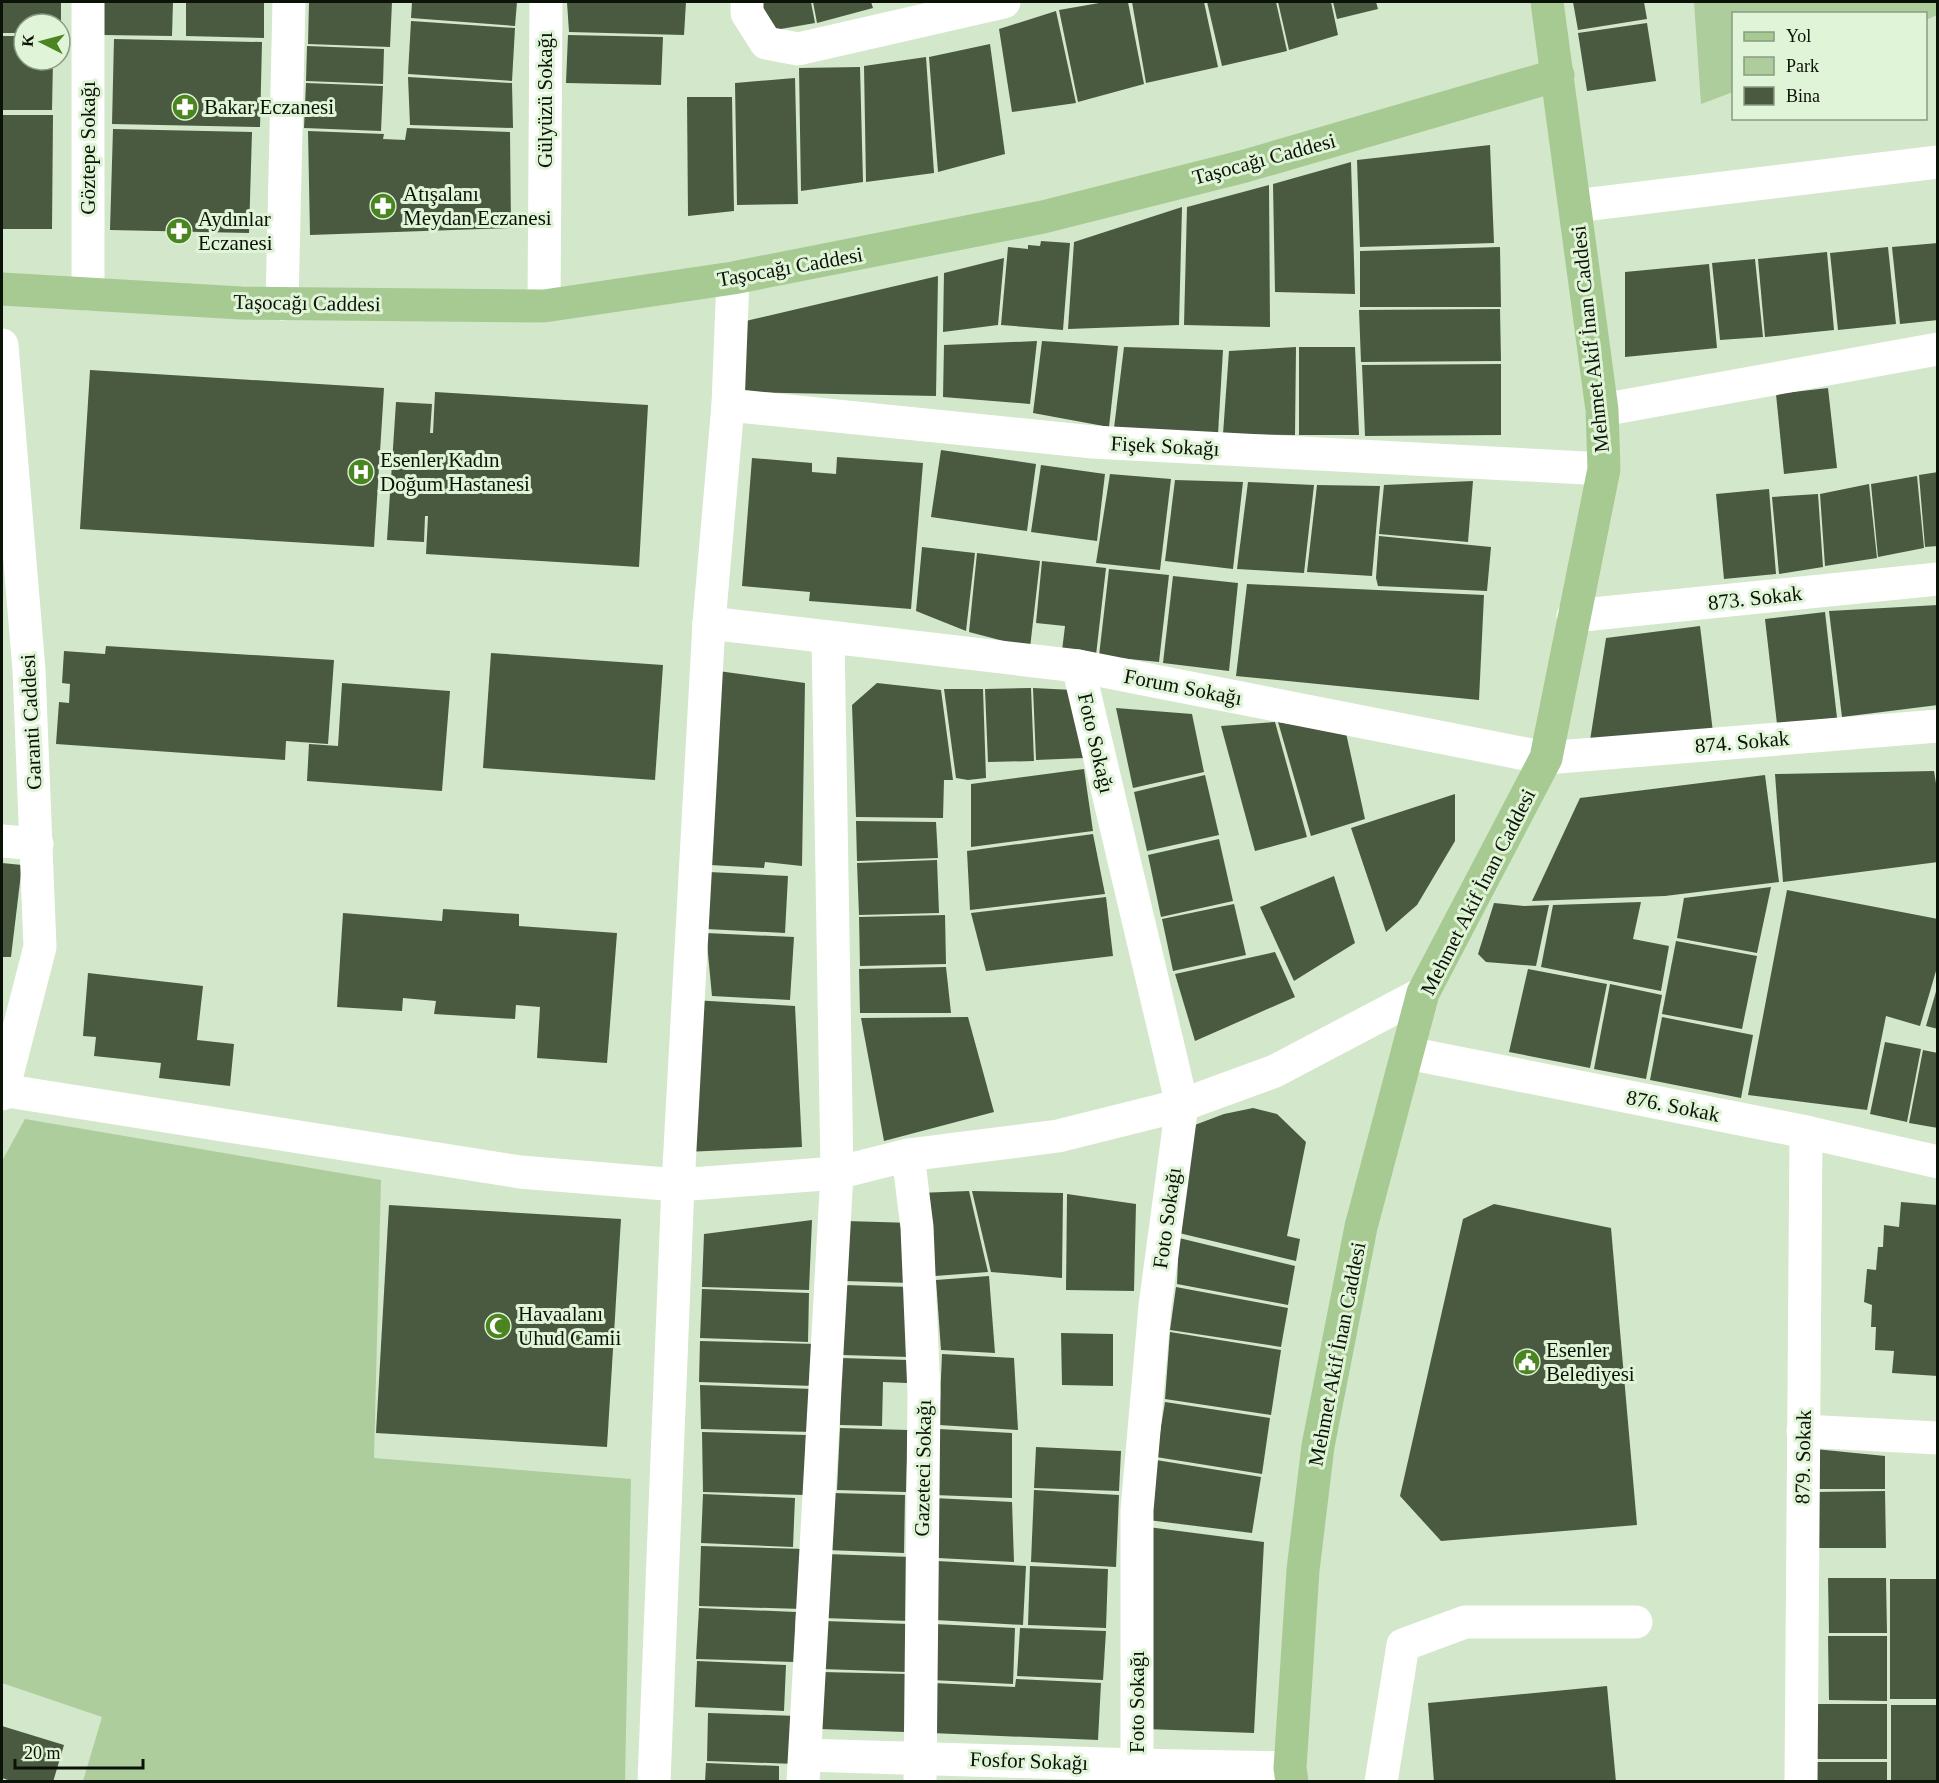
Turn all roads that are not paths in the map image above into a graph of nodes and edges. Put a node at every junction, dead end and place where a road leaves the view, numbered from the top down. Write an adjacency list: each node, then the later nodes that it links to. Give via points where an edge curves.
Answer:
1 (88, 2): 12 (street, Göztepe Sokağı)
2 (289, 2): 13 (street)
3 (546, 2): 14 (street, Gülyüzü Sokağı)
4 (747, 2): 5 (street, via 747,13 766,43 798,49)
5 (1004, 2)
6 (1548, 2): 7 (main road, Mehmet Akif İnan Caddesi)
7 (1558, 75): 9 (main road, Mehmet Akif İnan Caddesi); 10 (main road, Taşocağı Caddesi, via 1245,166 1042,217)
8 (1938, 162): 9 (street)
9 (1575, 206): 18 (main road, Mehmet Akif İnan Caddesi)
10 (732, 278): 14 (main road, Taşocağı Caddesi); 17 (street)
11 (2, 289): 12 (main road, Taşocağı Caddesi)
12 (88, 294): 13 (main road, Taşocağı Caddesi)
13 (282, 304): 14 (main road, Taşocağı Caddesi)
14 (544, 306)
15 (2, 345): 28 (street, Garanti Caddesi, via 29,669)
16 (1938, 349): 18 (street)
17 (728, 405): 19 (street, Fişek Sokağı, via 1092,442); 22 (street)
18 (1602, 410): 19 (main road, Mehmet Akif İnan Caddesi)
19 (1604, 469): 21 (main road, Mehmet Akif İnan Caddesi)
20 (1938, 579): 21 (street, 873. Sokak)
21 (1573, 616): 26 (main road, Mehmet Akif İnan Caddesi)
22 (709, 623): 23 (street, Forum Sokağı); 37 (street)
23 (828, 637): 24 (street, Forum Sokağı); 36 (street)
24 (1078, 666): 26 (street, Forum Sokağı); 32 (street, Foto Sokağı)
25 (1938, 726): 26 (street, 874. Sokak)
26 (1546, 758): 29 (main road, Mehmet Akif İnan Caddesi)
27 (2, 841): 28 (street)
28 (37, 844): 31 (street, Garanti Caddesi, via 40,947)
29 (1423, 993): 30 (main road, Mehmet Akif İnan Caddesi); 32 (street, via 1275,1071)
30 (1408, 1053): 33 (street, 876. Sokak); 44 (main road, Mehmet Akif İnan Caddesi, via 1361,1227 1318,1446 1303,1570)
31 (2, 1092): 37 (street, via 520,1172)
32 (1182, 1105): 34 (street, via 1059,1136); 43 (street, Foto Sokağı, via 1155,1306 1137,1510)
33 (1806, 1132): 35 (street, 876. Sokak); 38 (street, 879. Sokak)
34 (908, 1155): 36 (street); 42 (street, Gazeteci Sokağı, via 917,1227 924,1394)
35 (1938, 1162)
36 (837, 1173): 37 (street); 41 (street)
37 (678, 1185): 45 (street)
38 (1803, 1431): 39 (street); 47 (street, 879. Sokak)
39 (1938, 1438)
40 (1636, 1622): 46 (street, via 1465,1622 1403,1645)
41 (804, 1768): 42 (street, Fosfor Sokağı)
42 (920, 1769): 43 (street, Fosfor Sokağı)
43 (1137, 1774): 44 (street, Fosfor Sokağı)
44 (1291, 1775)
45 (654, 1782)
46 (1381, 1782)
47 (1801, 1782)

